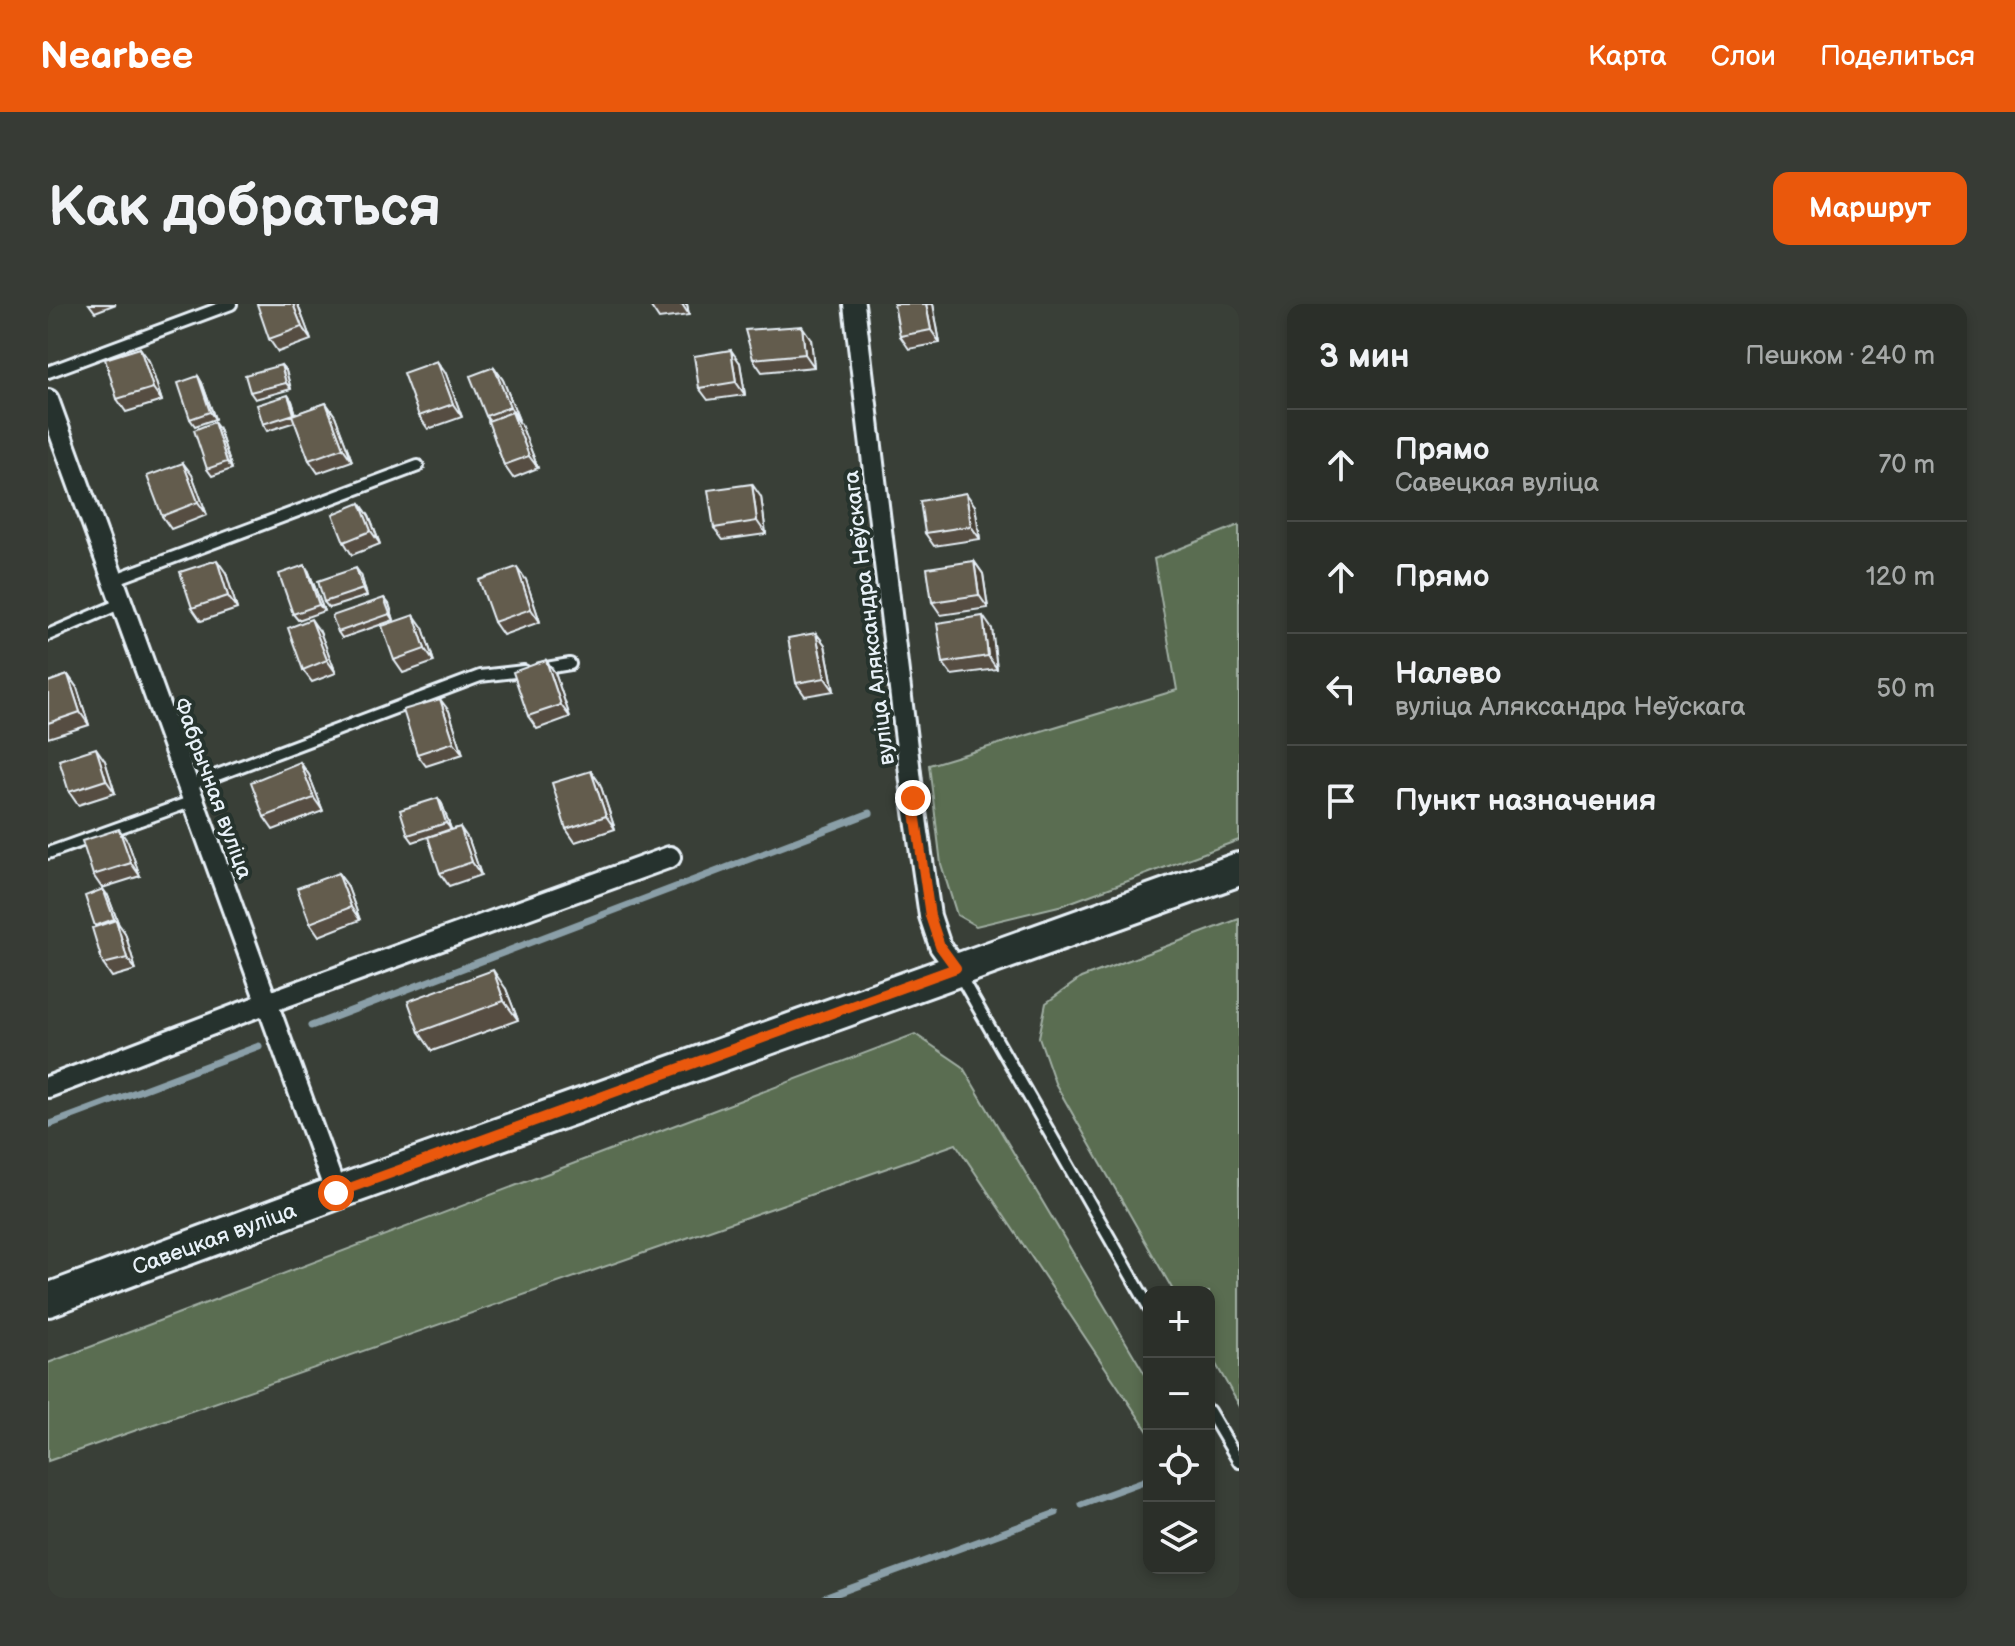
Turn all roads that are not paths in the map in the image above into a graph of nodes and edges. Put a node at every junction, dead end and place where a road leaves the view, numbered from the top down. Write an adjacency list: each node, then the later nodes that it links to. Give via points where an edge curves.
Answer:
1 (231, 304): 3 (lane)
2 (854, 304): 15 (street, вуліца Аляксандра Неўскага, via 930,916 940,946)
3 (48, 372)
4 (48, 400): 5 (street, Фабрычная вуліца)
5 (52, 423): 7 (street, Фабрычная вуліца)
6 (418, 466): 7 (lane)
7 (113, 580): 8 (street, Фабрычная вуліца)
8 (122, 603): 9 (lane); 11 (street, Фабрычная вуліца)
9 (48, 635)
10 (570, 664): 11 (lane, via 480,676)
11 (191, 794): 12 (lane); 16 (street, Фабрычная вуліца)
12 (48, 853)
13 (670, 857): 16 (street)
14 (1239, 869): 15 (main road, Савецкая вуліца)
15 (956, 968): 18 (main road, Савецкая вуліца); 19 (lane)
16 (267, 1003): 17 (street); 18 (street, Фабрычная вуліца)
17 (48, 1087)
18 (336, 1193): 20 (main road, Савецкая вуліца)
19 (1143, 1296)
20 (48, 1300)
21 (1215, 1421): 22 (lane)
22 (1239, 1462)

